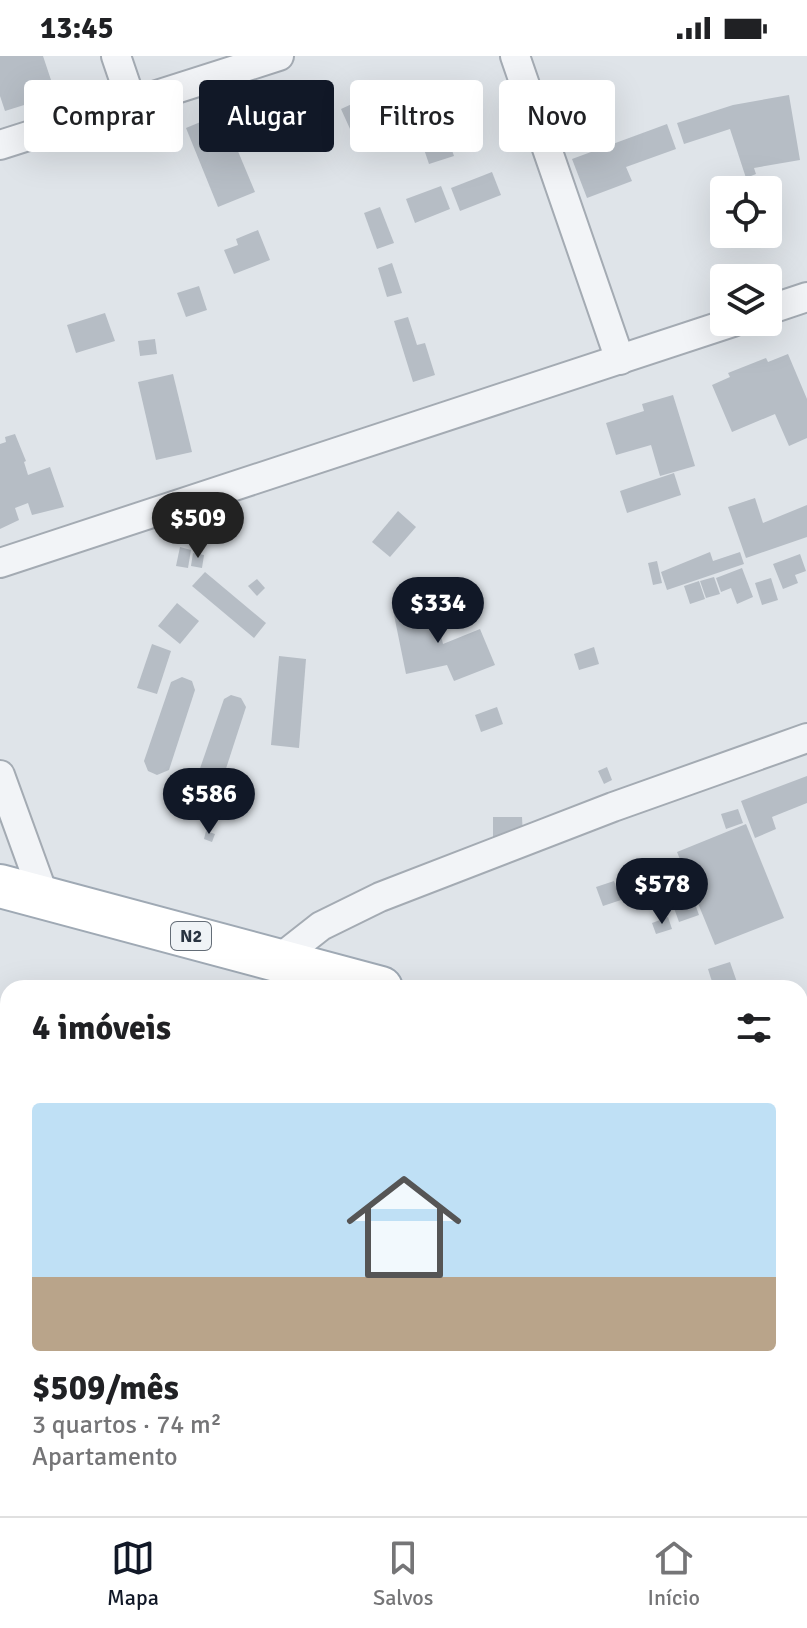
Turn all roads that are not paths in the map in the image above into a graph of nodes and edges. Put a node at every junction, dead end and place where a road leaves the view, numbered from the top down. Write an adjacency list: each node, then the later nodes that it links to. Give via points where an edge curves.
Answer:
1 (116, 56): 4 (street)
2 (279, 56): 5 (street)
3 (515, 56): 11 (street)
4 (124, 80)
5 (183, 87)
6 (24, 137): 7 (street)
7 (0, 145)
8 (807, 297): 9 (street)
9 (782, 305)
10 (710, 330): 11 (street)
11 (620, 360): 12 (street)
12 (0, 563)
13 (807, 738): 17 (street, via 380,897 321,926)
14 (0, 775): 16 (street)
15 (0, 886): 16 (main road, N2)
16 (45, 899): 17 (main road, N2)
17 (279, 959): 18 (main road, N2)
18 (353, 980)

